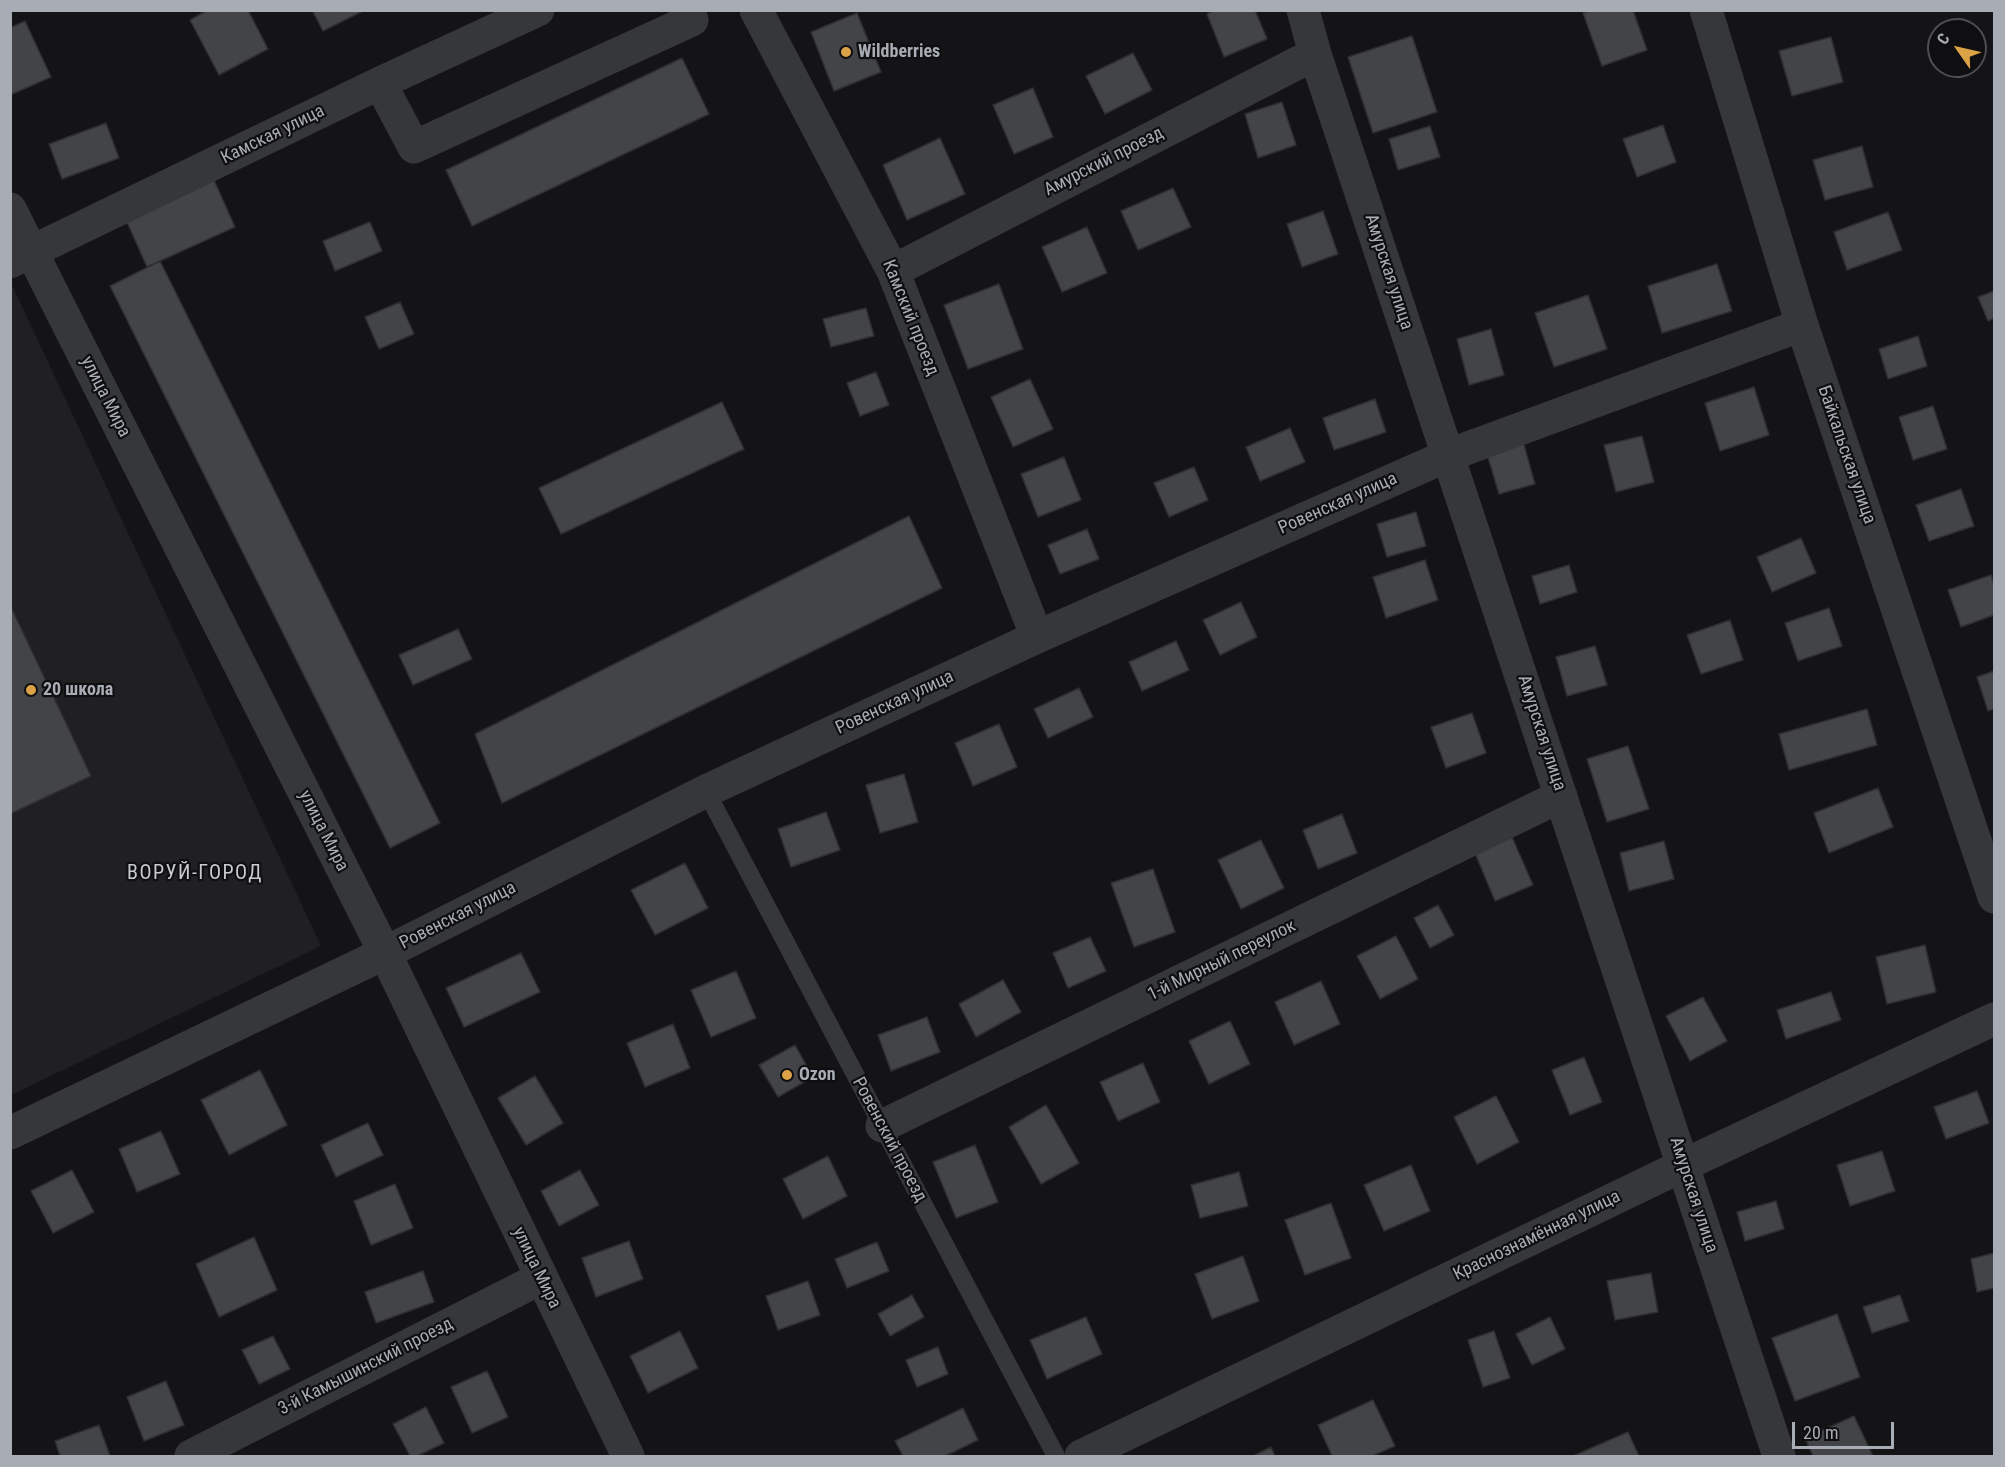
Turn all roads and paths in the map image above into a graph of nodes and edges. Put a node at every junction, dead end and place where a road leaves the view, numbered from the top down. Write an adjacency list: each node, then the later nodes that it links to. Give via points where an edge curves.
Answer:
1 (538, 10): 7 (street, Камская улица)
2 (756, 10): 10 (street, Камский проезд)
3 (1303, 10): 6 (street, Амурская улица)
4 (1706, 10): 11 (street, Байкальская улица)
5 (692, 20): 7 (street, via 414,147)
6 (1315, 54): 10 (street, Амурский проезд); 12 (street, Амурская улица)
7 (380, 83): 9 (street, Камская улица)
8 (10, 209): 9 (street, улица Мира)
9 (21, 257): 17 (street, улица Мира)
10 (893, 271): 13 (street, Камский проезд)
11 (1802, 325): 12 (street, Ровенская улица); 16 (street, Байкальская улица)
12 (1449, 455): 13 (street, Ровенская улица); 15 (street, Амурская улица)
13 (1037, 637): 14 (street, Ровенская улица)
14 (706, 791): 17 (street, Ровенская улица); 19 (lane, Ровенский проезд)
15 (1561, 796): 19 (street, 1-й Мирный переулок); 21 (street, Амурская улица)
16 (1995, 897)
17 (385, 953): 20 (street, Ровенская улица); 22 (street, улица Мира)
18 (1995, 1019): 21 (street, Краснознамённая улица)
19 (882, 1126): 25 (lane, Ровенский проезд)
20 (10, 1133)
21 (1684, 1165): 26 (street, Краснознамённая улица); 27 (street, Амурская улица)
22 (541, 1278): 23 (street, 3-й Камышинский проезд); 24 (street, улица Мира)
23 (191, 1456)
24 (628, 1456)
25 (1056, 1456)
26 (1081, 1456)
27 (1779, 1456)

